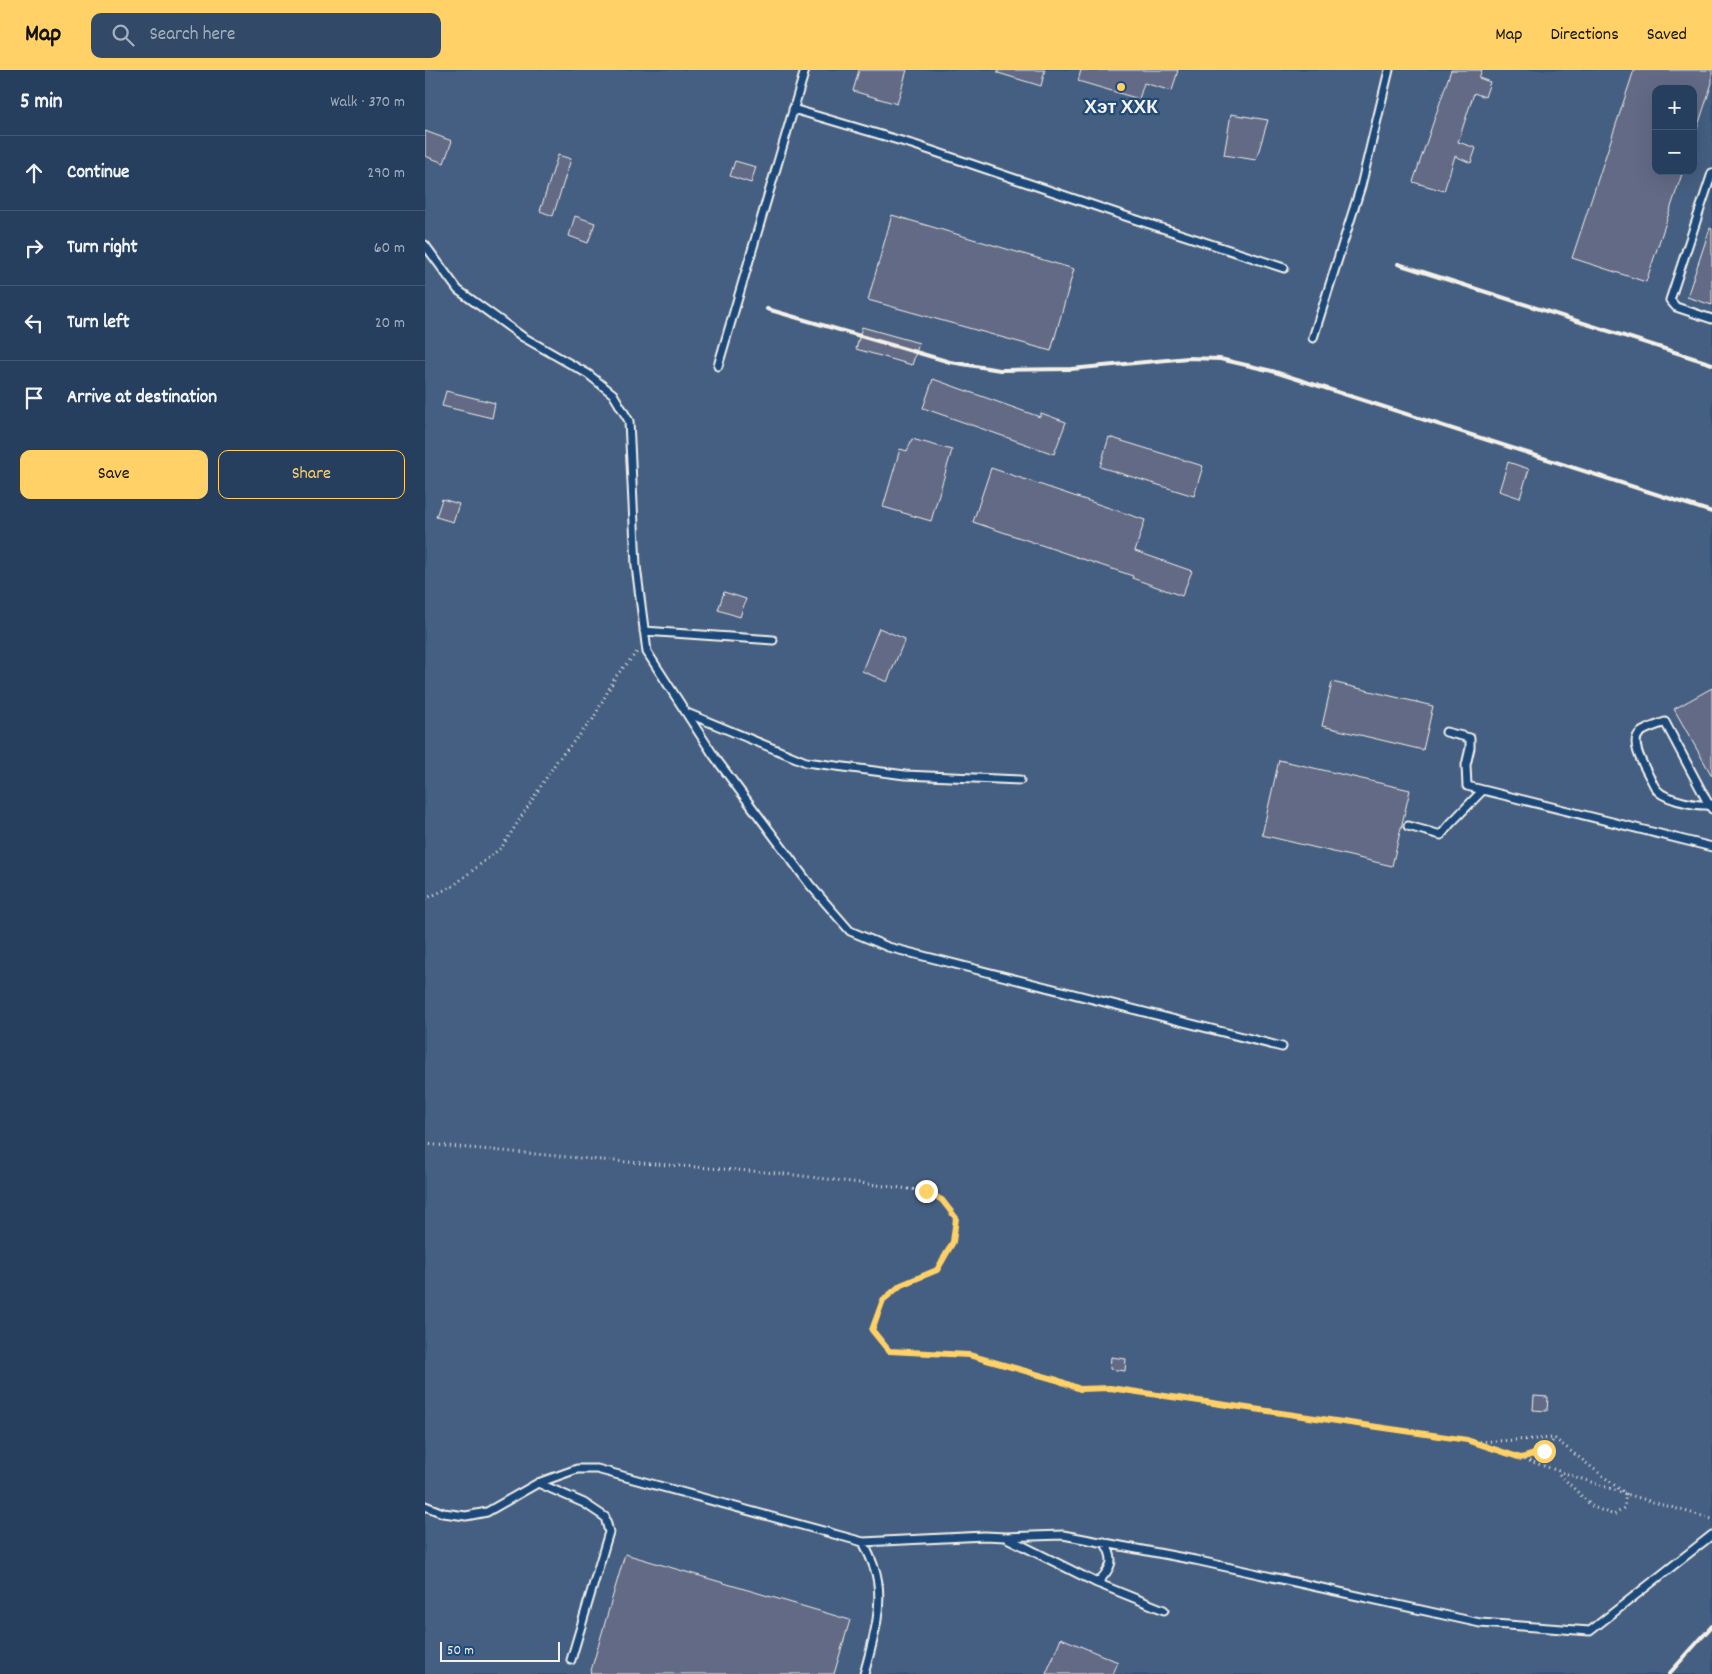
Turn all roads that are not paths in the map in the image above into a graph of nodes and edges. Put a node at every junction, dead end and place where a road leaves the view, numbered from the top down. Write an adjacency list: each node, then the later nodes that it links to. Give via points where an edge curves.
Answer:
1 (805, 70): 3 (lane)
2 (1389, 70): 8 (lane, via 1361,186)
3 (793, 109): 6 (lane, via 915,145); 9 (lane)
4 (1712, 173): 7 (lane, via 1670,300 1676,307)
5 (425, 245): 10 (lane, via 458,290 523,338 589,374 613,394 629,421 636,566)
6 (1284, 268)
7 (1712, 319)
8 (1313, 338)
9 (718, 366)
10 (644, 631): 11 (lane); 12 (lane, via 647,652)
11 (773, 640)
12 (687, 713): 14 (lane, via 806,762 905,775); 19 (lane, via 714,756 810,884 850,931 888,947)
13 (1446, 732): 15 (lane, via 1470,738 1465,765 1467,786)
14 (1020, 780)
15 (1483, 790): 17 (lane, via 1441,835); 18 (lane)
16 (1711, 806): 16 (lane, via 1675,799 1657,790 1637,752 1635,740 1639,733 1665,722)
17 (1408, 826)
18 (1712, 847)
19 (1282, 1047)
20 (538, 1483): 21 (lane, via 487,1512 466,1516 443,1513); 24 (lane, via 577,1469 597,1469); 28 (lane, via 584,1503 605,1517 609,1532)
21 (425, 1506)
22 (1712, 1535): 25 (lane, via 1590,1631 1480,1623)
23 (1005, 1537): 24 (lane); 25 (lane, via 1063,1534); 26 (lane)
24 (863, 1542): 29 (lane, via 875,1568 879,1596 875,1635)
25 (1103, 1542): 26 (lane, via 1112,1559)
26 (1097, 1583): 27 (lane)
27 (1164, 1610)
28 (571, 1660)
29 (864, 1674)

